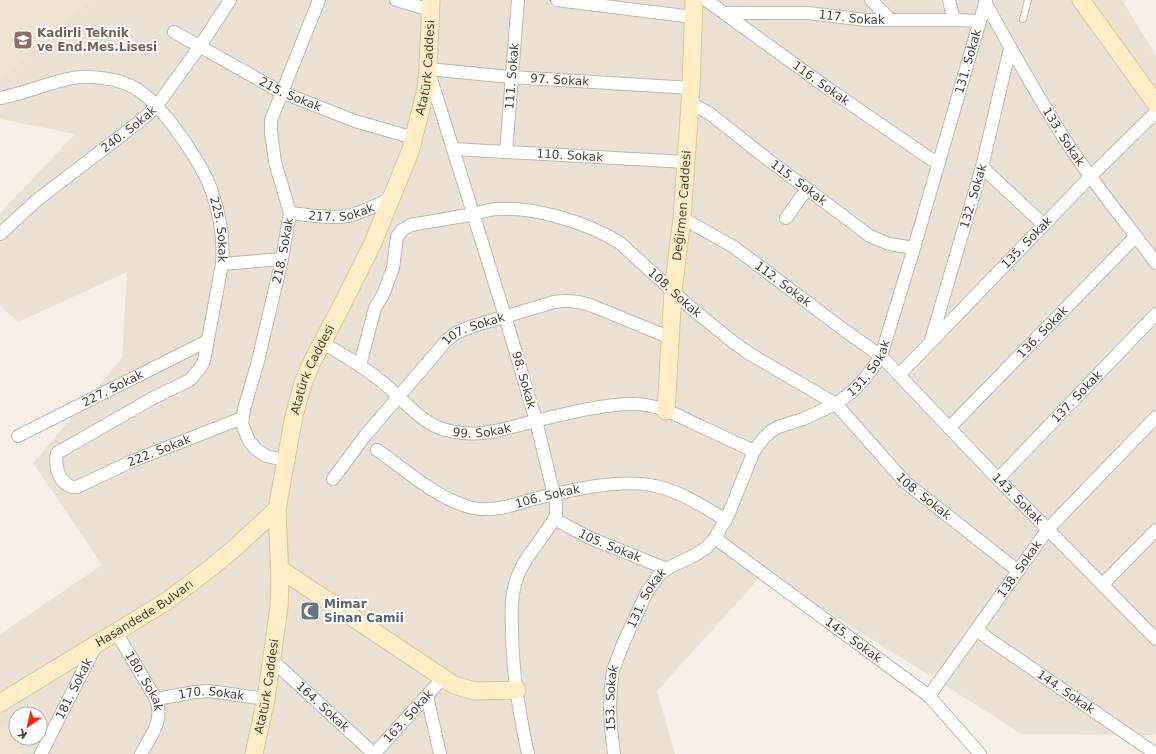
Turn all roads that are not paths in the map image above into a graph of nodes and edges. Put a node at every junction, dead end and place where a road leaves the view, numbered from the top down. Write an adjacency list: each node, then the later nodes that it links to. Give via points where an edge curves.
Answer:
1 (230, 0): 21 (street, 240. Sokak)
2 (319, 0): 25 (street, 218. Sokak)
3 (396, 0): 13 (street)
4 (518, 0): 24 (street, 111. Sokak)
5 (557, 0): 15 (street)
6 (694, 0): 15 (street, Değirmen Caddesi)
7 (706, 0): 14 (street, 116. Sokak)
8 (872, 0): 16 (street)
9 (949, 0): 18 (street)
10 (1028, 0): 17 (lane)
11 (1081, 0): 28 (street)
12 (986, 1): 19 (street, 131. Sokak); 22 (street, 133. Sokak)
13 (431, 5): 23 (street, Atatürk Caddesi)
14 (724, 13): 16 (street, 117. Sokak, via 808,13 855,19); 35 (street, 116. Sokak)
15 (693, 17): 26 (street, Değirmen Caddesi)
16 (890, 19): 18 (street, 117. Sokak)
17 (1024, 19)
18 (954, 20): 19 (street, 117. Sokak)
19 (980, 21): 35 (street, 131. Sokak)
20 (174, 32): 21 (street, 215. Sokak)
21 (200, 46): 25 (street, 215. Sokak); 29 (street, 240. Sokak)
22 (1010, 48): 36 (street, 132. Sokak); 37 (street, 133. Sokak, via 1047,112)
23 (428, 69): 24 (street, 97. Sokak); 31 (street, Atatürk Caddesi); 32 (street, 98. Sokak)
24 (511, 77): 26 (street, 97. Sokak); 33 (street, 111. Sokak)
25 (281, 92): 31 (street, 215. Sokak, via 355,121); 40 (street, 218. Sokak, via 271,120 271,132 275,162)
26 (691, 96): 34 (street, Değirmen Caddesi); 38 (street, 115. Sokak, via 709,113)
27 (0, 98): 29 (street, 225. Sokak, via 69,79 92,77 129,86 142,93)
28 (1156, 104)
29 (156, 107): 45 (street, 240. Sokak, via 37,200); 50 (street, 225. Sokak, via 187,146 212,191 220,221)
30 (1156, 112): 37 (street, 135. Sokak)
31 (414, 138): 39 (street, Atatürk Caddesi)
32 (454, 149): 33 (street, 110. Sokak); 41 (street, 98. Sokak)
33 (506, 152): 34 (street, 110. Sokak)
34 (686, 162): 42 (street, Değirmen Caddesi)
35 (938, 164): 47 (street, 131. Sokak)
36 (982, 167): 44 (street); 56 (street, 132. Sokak)
37 (1090, 177): 44 (street, 135. Sokak); 46 (street, 133. Sokak)
38 (807, 189): 43 (street); 47 (street, 115. Sokak, via 870,236 889,244)
39 (391, 198): 40 (street, 217. Sokak, via 347,216); 57 (street, Atatürk Caddesi, via 372,245)
40 (290, 213): 48 (street, 218. Sokak)
41 (474, 214): 51 (street, 108. Sokak, via 489,210 526,210 583,224 620,243); 53 (street, 98. Sokak); 59 (street, 108. Sokak, via 410,225 402,230 397,237 393,268 375,308)
42 (682, 218): 51 (street, Değirmen Caddesi); 58 (street, 112. Sokak, via 734,247)
43 (786, 218)
44 (1044, 225): 56 (street, 135. Sokak)
45 (0, 234)
46 (1136, 236): 49 (street, 133. Sokak); 67 (street, 136. Sokak)
47 (914, 248): 58 (street, 131. Sokak)
48 (282, 259): 50 (street); 65 (street, 218. Sokak)
49 (1156, 263)
50 (222, 264): 55 (street, 225. Sokak)
51 (673, 291): 54 (street, Değirmen Caddesi); 62 (street, 108. Sokak, via 750,354)
52 (1156, 314): 73 (street, 137. Sokak)
53 (505, 316): 54 (street, 107. Sokak, via 554,302 579,301); 61 (street, 107. Sokak, via 456,333 437,351); 66 (street, 98. Sokak)
54 (671, 338): 63 (street, Değirmen Caddesi)
55 (208, 341): 68 (street, 227. Sokak); 74 (street, 225. Sokak, via 204,361 190,380 148,400 57,453 56,461 61,479 70,486)
56 (931, 342): 60 (street, 135. Sokak)
57 (323, 343): 59 (street, 99. Sokak); 71 (street, Atatürk Caddesi, via 313,360 299,396)
58 (881, 356): 60 (street, 143. Sokak); 62 (street, 131. Sokak, via 854,390)
59 (360, 365): 61 (street, 99. Sokak)
60 (899, 375): 67 (street, 143. Sokak)
61 (399, 396): 66 (street, 99. Sokak, via 422,419 444,430 460,433 487,433); 72 (street, 107. Sokak, via 364,437)
62 (836, 404): 70 (street, 131. Sokak, via 778,427 770,432); 84 (street, 108. Sokak, via 905,482)
63 (666, 411): 66 (street, 99. Sokak, via 648,405 621,404); 70 (street, 99. Sokak)
64 (1156, 416): 79 (street, 138. Sokak)
65 (242, 418): 71 (street, 218. Sokak, via 243,430 256,449 266,456); 74 (street, 222. Sokak, via 130,462)
66 (536, 421): 75 (street, 98. Sokak)
67 (949, 428): 73 (street, 143. Sokak)
68 (18, 436)
69 (377, 450): 75 (street, 106. Sokak, via 436,492 474,508 503,507)
70 (754, 451): 78 (street, 131. Sokak)
71 (285, 460): 76 (street, Atatürk Caddesi)
72 (334, 479)
73 (998, 479): 79 (street, 143. Sokak)
74 (77, 487)
75 (554, 494): 77 (street, 98. Sokak); 78 (street, 106. Sokak, via 599,486 645,484 681,495)
76 (277, 509): 82 (street, Atatürk Caddesi); 87 (street, Hasandede Bulvarı, via 188,586)
77 (554, 519): 83 (street, 105. Sokak, via 590,538); 93 (street, via 515,582 511,609)
78 (726, 520): 81 (street, 131. Sokak)
79 (1048, 528): 84 (street, 138. Sokak); 85 (street, 143. Sokak)
80 (1156, 530): 85 (street)
81 (715, 538): 83 (street, 131. Sokak, via 695,555); 95 (street, 145. Sokak)
82 (280, 569): 91 (street, Atatürk Caddesi); 92 (street)
83 (667, 569): 89 (street, 131. Sokak, via 660,574 647,592)
84 (1018, 571): 86 (street, 138. Sokak)
85 (1103, 584): 88 (street, 143. Sokak)
86 (976, 630): 95 (street, 138. Sokak); 107 (street, 144. Sokak)
87 (116, 632): 90 (street, Hasandede Bulvarı); 96 (street, 180. Sokak)
88 (1156, 639)
89 (622, 644): 105 (street, 153. Sokak, via 611,686)
90 (96, 645): 98 (street, Hasandede Bulvarı); 100 (street, 181. Sokak)
91 (272, 660): 97 (street, Atatürk Caddesi); 102 (street, 164. Sokak)
92 (443, 678): 93 (street, via 454,685 474,691); 94 (street, 163. Sokak)
93 (517, 690): 104 (street)
94 (427, 696): 102 (street, 163. Sokak); 103 (street)
95 (929, 696): 106 (street, 145. Sokak)
96 (156, 699): 97 (street, 170. Sokak, via 209,691); 101 (street, 180. Sokak, via 159,707 157,724)
97 (266, 699): 99 (street, Atatürk Caddesi)
98 (0, 703)
99 (257, 753)
100 (41, 754)
101 (141, 754)
102 (374, 754)
103 (440, 754)
104 (528, 754)
105 (614, 754)
106 (980, 754)
107 (1156, 754)

